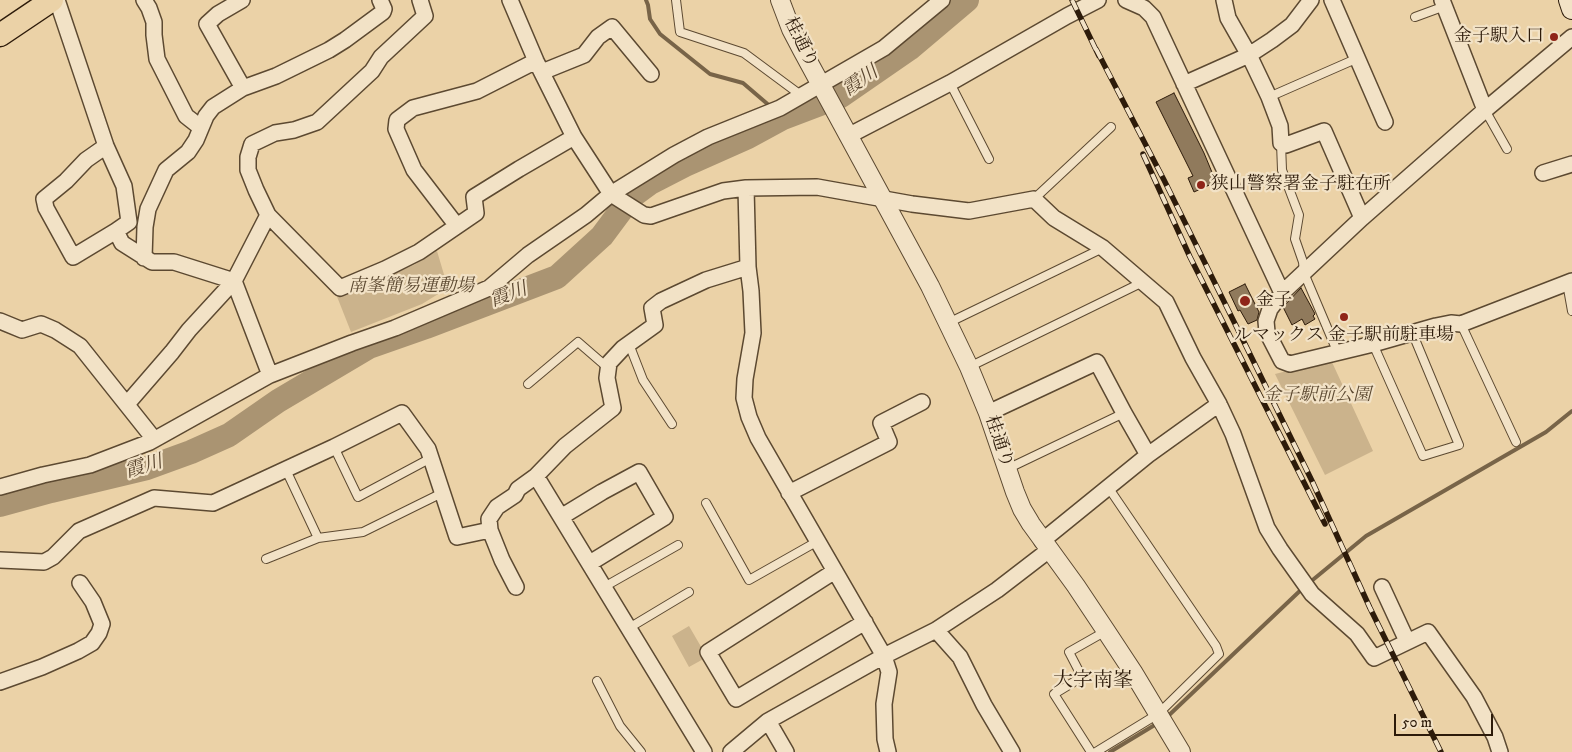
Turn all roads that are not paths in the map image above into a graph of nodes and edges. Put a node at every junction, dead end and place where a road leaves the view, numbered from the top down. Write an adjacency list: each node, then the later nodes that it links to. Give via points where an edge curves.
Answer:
1 (144, 0): 33 (street, via 154,22 157,59 186,116)
2 (242, 0): 28 (street, via 207,24)
3 (380, 0): 28 (street, via 383,12 345,40 276,76)
4 (420, 0): 47 (street, via 425,16 381,57 372,72 317,122 275,133 252,144 248,170)
5 (510, 0): 23 (street)
6 (676, 0): 29 (lane, via 680,32 744,53)
7 (780, 0): 27 (street, 桂通り, via 791,29)
8 (942, 0): 27 (street, via 884,48)
9 (1098, 0): 25 (street)
10 (1126, 0): 26 (street, via 1144,8 1153,17)
11 (1224, 0): 21 (street, via 1228,18)
12 (1311, 0): 21 (street, via 1292,24)
13 (1332, 0): 22 (street)
14 (1569, 0): 17 (main road)
15 (48, 2): 19 (main road); 38 (street)
16 (1443, 3): 18 (lane); 31 (street)
17 (1572, 9)
18 (1415, 17)
19 (0, 35)
20 (1572, 37): 31 (street)
21 (1249, 55): 26 (street); 30 (street)
22 (1358, 58): 30 (lane); 32 (street)
23 (539, 67): 24 (street, via 584,55 598,37 612,27); 36 (street); 49 (street, via 477,90 413,108 397,120 396,129 414,170)
24 (651, 74)
25 (950, 83): 35 (street); 40 (lane)
26 (1184, 84): 58 (street)
27 (821, 85): 29 (street); 35 (street, 桂通り)
28 (243, 88): 33 (street, via 213,107)
29 (802, 96): 44 (street, via 700,141)
30 (1269, 97): 37 (street, via 1280,126)
31 (1485, 110): 39 (lane); 48 (street)
32 (1385, 122)
33 (200, 127): 52 (street, via 188,152 166,170 148,209)
34 (1111, 127): 46 (lane)
35 (848, 136): 45 (street, 桂通り)
36 (574, 137): 44 (street); 49 (street, via 474,197 476,213)
37 (1280, 143): 48 (street, via 1286,145 1324,130); 54 (lane, via 1282,170 1298,215 1295,239)
38 (106, 146): 50 (street, via 124,186 128,209 129,222); 50 (street, via 44,199 74,257)
39 (1507, 149)
40 (989, 159)
41 (1572, 164): 42 (street)
42 (1543, 173)
43 (746, 188): 44 (street, via 722,191 651,216 644,216); 45 (street, via 817,187); 53 (street)
44 (612, 194): 69 (street, via 528,255 489,288)
45 (882, 199): 46 (street, via 969,211); 61 (street, 桂通り)
46 (1034, 199): 51 (street, via 1054,218)
47 (268, 215): 49 (street, via 340,288 404,260); 55 (street)
48 (1362, 218): 54 (street)
49 (457, 226)
50 (116, 231): 52 (street, via 122,243)
51 (1103, 248): 56 (street); 61 (lane)
52 (144, 258): 55 (street, via 152,262 174,262)
53 (748, 267): 64 (street, via 706,280 661,301 652,308 655,325); 88 (street, via 753,333 744,398 758,438)
54 (1304, 273): 58 (street); 66 (lane)
55 (234, 281): 69 (street); 72 (street)
56 (1143, 282): 67 (lane); 73 (street, via 1166,302)
57 (1570, 282): 59 (lane); 62 (street)
58 (1282, 293): 66 (street, via 1266,320 1267,332 1282,361 1290,364)
59 (1572, 311)
60 (0, 321): 72 (street, via 22,330 41,324 61,333 80,346)
61 (948, 323): 67 (street, 桂通り)
62 (1461, 324): 63 (street, via 1451,323); 78 (lane)
63 (1412, 332): 65 (street); 65 (lane, via 1459,446 1423,456)
64 (629, 344): 68 (street, via 609,363); 76 (lane, via 643,380)
65 (1373, 344): 66 (street)
66 (1337, 352)
67 (969, 367): 74 (street, 桂通り)
68 (608, 368): 70 (lane, via 578,342); 84 (street, via 613,408 565,446)
69 (270, 376): 77 (street)
70 (528, 384)
71 (922, 402): 88 (street, via 881,423 889,442)
72 (127, 404): 77 (street)
73 (1219, 404): 80 (street); 109 (street, via 1267,528 1312,594 1357,634 1374,658)
74 (988, 413): 75 (street, via 1097,362); 82 (street, 桂通り)
75 (1124, 414): 80 (street); 82 (lane)
76 (672, 424)
77 (154, 439): 85 (street, via 90,465)
78 (1516, 442)
79 (334, 447): 81 (street, via 402,413); 81 (lane, via 358,497); 83 (street)
80 (1148, 455): 86 (street)
81 (431, 458): 87 (street)
82 (1007, 469): 95 (street, 桂通り, via 1022,509)
83 (286, 470): 92 (lane); 97 (street, via 213,503 154,498 79,531 44,562)
84 (536, 476): 90 (street); 91 (street, via 497,508 489,518)
85 (0, 487)
86 (1108, 487): 95 (street); 113 (lane, via 1219,654)
87 (442, 493): 91 (street, via 457,537); 92 (lane, via 363,532)
88 (789, 493): 93 (street)
89 (706, 502): 93 (lane, via 749,580)
90 (562, 517): 98 (street); 98 (street, via 639,472 665,517)
91 (490, 530): 101 (street)
92 (318, 538): 96 (lane)
93 (818, 541): 99 (street)
94 (678, 545): 102 (lane)
95 (1046, 545): 107 (street, via 996,590); 108 (street, 桂通り)
96 (266, 559)
97 (0, 560)
98 (590, 564): 102 (street)
99 (835, 571): 105 (street); 105 (street, via 708,652 736,699)
100 (80, 583): 112 (street, via 102,624 92,643 42,667)
101 (516, 587)
102 (604, 587): 106 (street)
103 (1382, 587): 109 (street)
104 (689, 592): 106 (lane)
105 (865, 622): 110 (street)
106 (629, 628): 116 (street)
107 (936, 630): 110 (street); 120 (street, via 960,657)
108 (1106, 631): 113 (street, 桂通り); 121 (lane, via 1069,652 1082,677 1054,694)
109 (1407, 641): 124 (street, via 1428,632 1474,697)
110 (884, 656): 114 (street); 119 (street, via 889,672 884,704)
111 (597, 681): 115 (lane, via 620,726)
112 (0, 682)
113 (1161, 718): 122 (lane); 123 (street, 桂通り)
114 (768, 721): 117 (street); 118 (street)
115 (641, 752)
116 (704, 752)
117 (731, 752)
118 (786, 752)
119 (888, 752)
120 (1012, 752)
121 (1091, 752)
122 (1096, 752)
123 (1181, 752)
124 (1500, 752)

